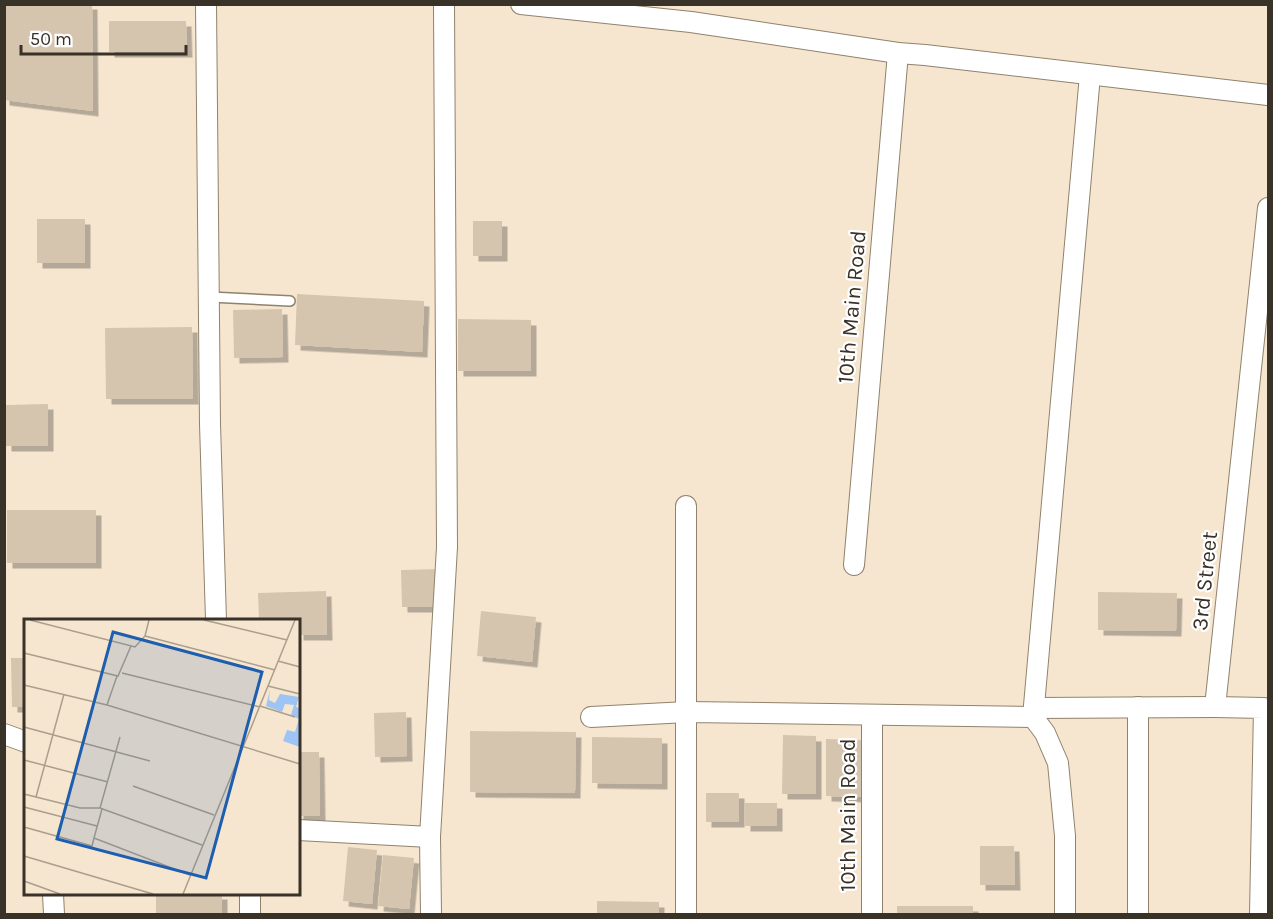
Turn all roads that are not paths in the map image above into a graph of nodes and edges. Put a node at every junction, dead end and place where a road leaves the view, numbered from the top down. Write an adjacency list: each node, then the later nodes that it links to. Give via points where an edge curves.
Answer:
1 (206, 4): 8 (street)
2 (444, 4): 22 (street, via 447,547)
3 (521, 4): 4 (street, via 691,22)
4 (898, 53): 5 (street); 11 (street, 10th Main Road)
5 (1090, 75): 6 (street); 16 (street)
6 (1269, 96)
7 (1269, 208): 14 (street, 3rd Street)
8 (210, 297): 9 (lane); 12 (street)
9 (290, 301)
10 (686, 506): 15 (street)
11 (854, 565)
12 (216, 619)
13 (1138, 707): 14 (street); 16 (street); 31 (street)
14 (1215, 707): 32 (street, via 1264,708)
15 (687, 712): 17 (street); 18 (street); 28 (street)
16 (1034, 713): 17 (street); 30 (street, via 1058,763 1065,836)
17 (872, 715): 29 (street, 10th Main Road)
18 (591, 717)
19 (4, 734): 20 (street)
20 (24, 741)
21 (300, 830): 22 (street)
22 (430, 837): 27 (street)
23 (53, 895): 25 (street)
24 (250, 895): 26 (street)
25 (54, 915)
26 (250, 915)
27 (431, 915)
28 (686, 915)
29 (872, 915)
30 (1065, 915)
31 (1138, 915)
32 (1260, 915)

